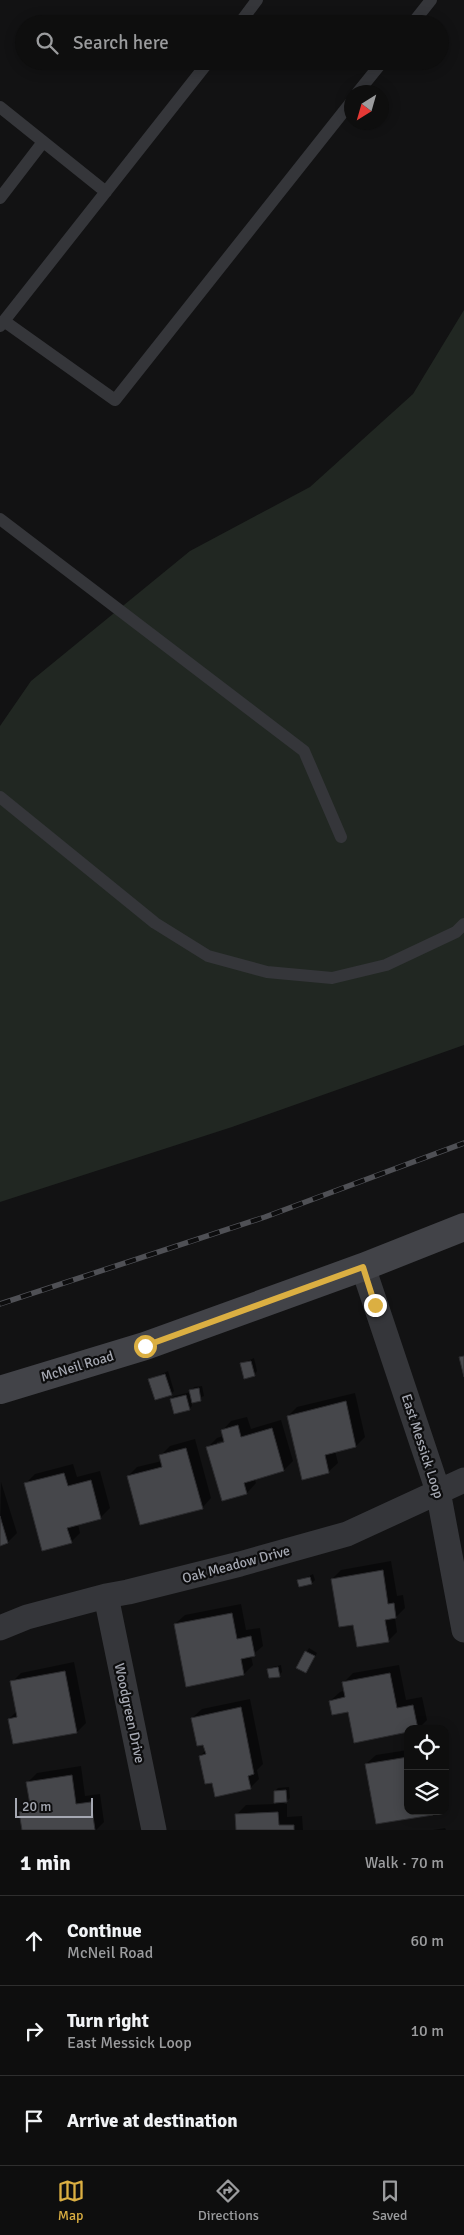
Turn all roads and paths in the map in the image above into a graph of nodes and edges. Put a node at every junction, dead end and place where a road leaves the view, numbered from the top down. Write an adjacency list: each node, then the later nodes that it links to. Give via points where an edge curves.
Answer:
1 (257, 0): 3 (lane)
2 (431, 0): 4 (lane)
3 (246, 15)
4 (419, 15)
5 (202, 70): 11 (lane)
6 (376, 70): 7 (lane)
7 (364, 85)
8 (0, 107): 10 (lane)
9 (344, 111): 13 (lane, via 115,400)
10 (43, 142): 11 (lane); 12 (lane)
11 (106, 192): 13 (lane)
12 (0, 198)
13 (2, 323)
14 (0, 518): 16 (lane, via 304,751)
15 (0, 797): 17 (lane, via 155,923 208,956 267,972 332,978 386,965 456,932)
16 (341, 837)
17 (464, 924)
18 (464, 1228): 19 (main road, McNeil Road)
19 (363, 1267): 20 (main road, McNeil Road, via 145,1346); 22 (street, East Messick Loop)
20 (0, 1390)
21 (464, 1480): 22 (street, Oak Meadow Drive)
22 (438, 1491): 23 (street, Oak Meadow Drive, via 347,1534); 25 (street, East Messick Loop)
23 (106, 1596): 24 (street, Oak Meadow Drive, via 27,1617); 26 (street, Woodgreen Drive)
24 (0, 1628)
25 (464, 1630)
26 (154, 1830)

